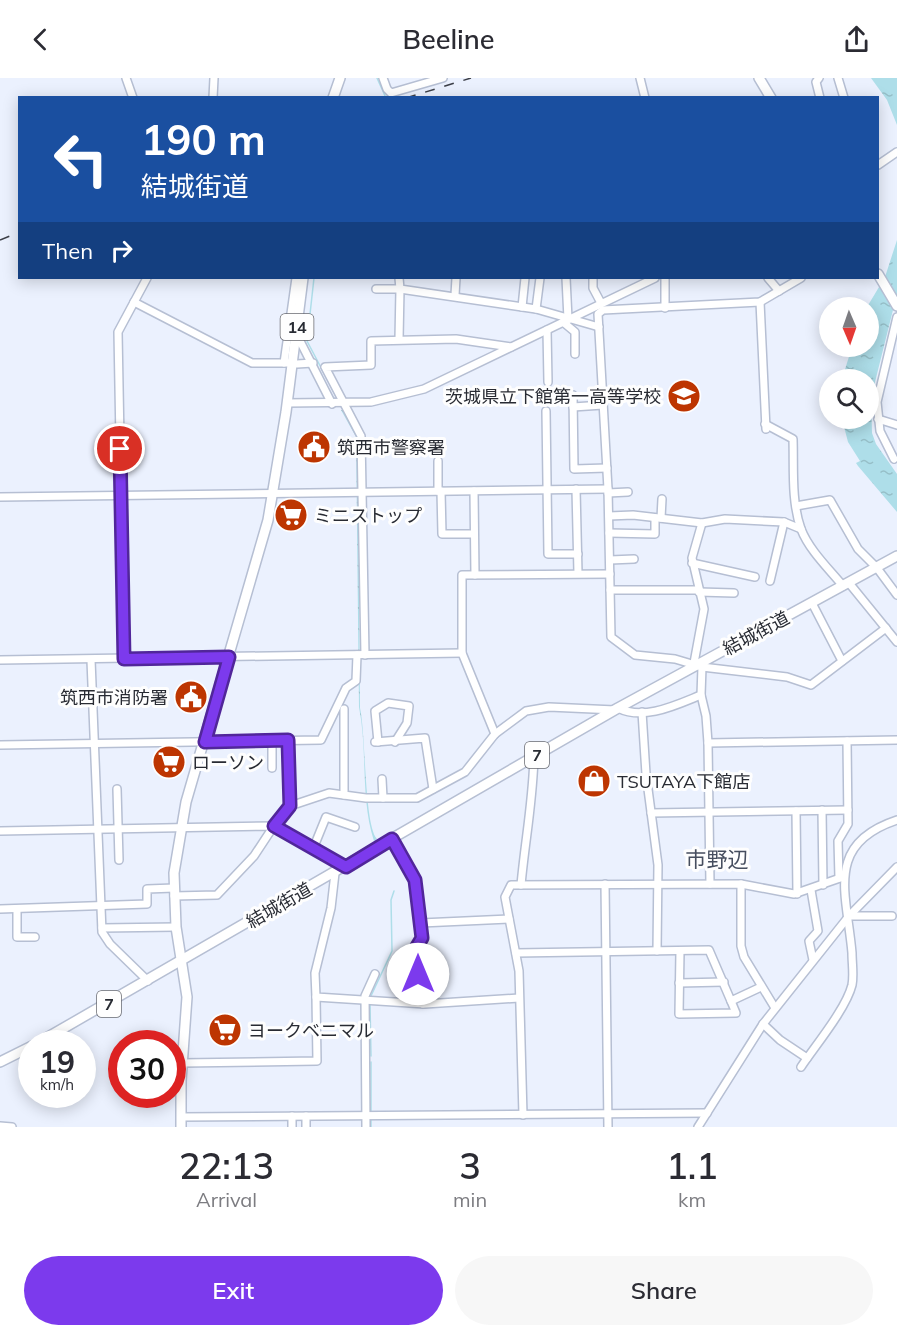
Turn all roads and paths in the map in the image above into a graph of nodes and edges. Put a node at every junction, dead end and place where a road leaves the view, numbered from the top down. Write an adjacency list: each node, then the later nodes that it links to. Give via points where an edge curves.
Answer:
1 (126, 78): 10 (street)
2 (213, 78): 11 (street)
3 (340, 78): 12 (main road)
4 (382, 78): 5 (street, via 391,93)
5 (442, 78)
6 (640, 78): 13 (street)
7 (759, 78): 14 (main road)
8 (819, 78): 15 (street, via 816,82)
9 (838, 78): 16 (street)
10 (131, 96)
11 (213, 96)
12 (334, 96)
13 (644, 96)
14 (770, 96)
15 (820, 96)
16 (843, 96)
17 (897, 152): 18 (street)
18 (879, 164)
19 (879, 276): 40 (main road)
20 (146, 279): 37 (street)
21 (296, 279): 52 (street)
22 (303, 279): 52 (main road, 14)
23 (399, 279): 34 (street)
24 (456, 279): 36 (street)
25 (525, 279): 41 (street)
26 (540, 279): 43 (street)
27 (566, 279): 45 (street)
28 (593, 279): 39 (street)
29 (653, 279): 39 (street)
30 (665, 279): 42 (street)
31 (769, 279): 35 (street)
32 (799, 279): 35 (street)
33 (376, 289): 34 (street)
34 (400, 289): 36 (street); 48 (street)
35 (779, 291): 38 (street)
36 (455, 295): 41 (street)
37 (134, 302): 52 (street, via 252,363); 77 (street, via 118,332)
38 (760, 302): 42 (street); 80 (street, via 766,426 793,439)
39 (601, 303): 45 (street)
40 (897, 306)
41 (522, 307): 43 (street)
42 (666, 308): 46 (street, via 603,310 598,314)
43 (536, 309): 45 (street)
44 (897, 317): 55 (street)
45 (566, 320): 46 (street); 47 (street); 51 (street, via 575,332)
46 (599, 327): 60 (street)
47 (547, 330): 50 (street); 54 (street)
48 (399, 339): 50 (street, via 456,339); 58 (street, via 371,341 371,365 325,367)
49 (300, 341): 53 (street)
50 (512, 347): 58 (street, via 424,389 389,399)
51 (575, 354)
52 (291, 363): 53 (street); 57 (main road, 14)
53 (313, 363): 59 (street)
54 (548, 382)
55 (879, 388)
56 (573, 395): 61 (street)
57 (287, 403): 59 (street); 76 (main road, 14)
58 (344, 403): 59 (street); 74 (street, via 361,436)
59 (332, 404)
60 (603, 405): 61 (street); 68 (street)
61 (573, 407): 68 (street, via 574,469)
62 (546, 411): 70 (street)
63 (879, 419): 65 (street)
64 (879, 425): 66 (street)
65 (897, 425)
66 (894, 459)
67 (438, 461): 71 (street)
68 (607, 468): 73 (street)
69 (576, 489): 70 (street); 73 (street); 88 (street)
70 (546, 490): 72 (street); 88 (street, via 548,554)
71 (440, 491): 72 (street); 74 (street); 87 (street, via 442,534)
72 (474, 491): 87 (street)
73 (608, 491): 75 (street); 81 (street)
74 (360, 492): 76 (street); 108 (street)
75 (628, 492)
76 (274, 493): 77 (street); 109 (main road, 14)
77 (121, 495): 78 (street); 110 (street)
78 (0, 497)
79 (662, 499): 82 (street)
80 (796, 506): 85 (street); 93 (street, via 830,500 858,549)
81 (609, 516): 82 (street); 86 (street)
82 (658, 518): 84 (street); 86 (street, via 655,534)
83 (784, 522): 84 (street, via 725,519); 85 (street); 98 (street)
84 (702, 523): 92 (street)
85 (801, 529): 99 (street)
86 (609, 533): 91 (street)
87 (474, 534): 96 (street)
88 (578, 554): 94 (street)
89 (897, 556): 93 (main road, 結城街道 / 7)
90 (634, 559): 91 (street)
91 (610, 560): 95 (street)
92 (692, 563): 97 (street); 101 (street)
93 (877, 568): 99 (main road, 結城街道 / 7); 103 (street)
94 (578, 573): 95 (street); 96 (street)
95 (610, 574): 100 (street)
96 (475, 575): 107 (street, via 462,575)
97 (755, 577)
98 (770, 581)
99 (846, 585): 104 (main road, 結城街道 / 7); 105 (street)
100 (610, 590): 101 (street); 114 (street, via 611,637 635,655)
101 (699, 591): 102 (street); 114 (street, via 704,609)
102 (734, 593)
103 (897, 595)
104 (812, 603): 113 (street); 114 (main road, 結城街道 / 7)
105 (886, 628): 106 (street); 113 (street)
106 (897, 642)
107 (462, 653): 108 (street); 119 (street)
108 (361, 655): 109 (street); 120 (street, via 356,681 346,688 321,740)
109 (229, 657): 110 (street); 124 (main road, 14)
110 (124, 659): 112 (street)
111 (0, 660): 112 (street)
112 (91, 660): 126 (street)
113 (842, 661): 114 (street, via 811,685 787,677)
114 (697, 665): 115 (street); 117 (main road, 結城街道 / 7)
115 (701, 695): 118 (street, via 664,710); 127 (street)
116 (344, 709): 134 (street)
117 (616, 709): 118 (street); 119 (street, 結城街道, via 535,708); 129 (main road, 結城街道 / 7)
118 (642, 712): 141 (street)
119 (495, 734): 133 (street, 結城街道, via 465,772)
120 (288, 740): 122 (street); 136 (street)
121 (897, 740): 123 (street)
122 (272, 741): 124 (street); 130 (street)
123 (847, 741): 127 (street); 138 (street)
124 (205, 742): 126 (street); 144 (main road, 14)
125 (395, 742): 125 (street, via 377,742 375,711 388,704 409,706 408,723); 133 (street, via 425,738)
126 (93, 743): 128 (street); 146 (street)
127 (708, 743): 139 (street)
128 (0, 745)
129 (534, 756): 149 (main road, 結城街道 / 7); 159 (street)
130 (272, 768)
131 (382, 779): 135 (street)
132 (117, 789): 147 (street)
133 (433, 789): 135 (street, 結城街道, via 417,798)
134 (344, 795): 135 (street, 結城街道); 136 (street, 結城街道, via 319,795)
135 (383, 798)
136 (290, 806): 143 (street)
137 (822, 810): 138 (street); 140 (street); 161 (street)
138 (848, 810): 155 (street, via 848,826 837,846)
139 (709, 811): 140 (street); 141 (street); 157 (street)
140 (796, 811): 164 (street)
141 (651, 813): 160 (street)
142 (897, 820): 155 (street, via 872,831 856,844)
143 (274, 826): 144 (street); 150 (street); 163 (street, via 254,856 216,895)
144 (180, 827): 147 (street); 163 (main road, 14)
145 (355, 827): 150 (street, via 326,817)
146 (99, 829): 147 (street); 148 (street); 165 (street)
147 (118, 829): 151 (street)
148 (0, 831)
149 (392, 839): 152 (main road, 結城街道 / 7); 171 (street, via 415,880)
150 (313, 849): 152 (street)
151 (119, 860)
152 (346, 867): 154 (main road, 結城街道 / 7)
153 (897, 867): 169 (street)
154 (335, 873): 180 (main road, 結城街道 / 7); 186 (street, via 315,973)
155 (841, 878): 161 (street); 169 (street)
156 (605, 884): 159 (street); 160 (street); 175 (street)
157 (710, 884): 158 (street); 160 (street)
158 (741, 884): 164 (street); 185 (street, via 741,946)
159 (521, 885): 170 (street, via 510,885 505,893)
160 (657, 885): 176 (street)
161 (823, 885): 162 (street)
162 (811, 890): 164 (street); 179 (street, via 818,931 809,941)
163 (174, 892): 165 (street, via 147,888 147,904); 172 (main road, 14)
164 (797, 894)
165 (101, 907): 167 (street); 173 (street)
166 (0, 909): 167 (street)
167 (16, 909): 174 (street, via 17,937)
168 (892, 915): 169 (street)
169 (849, 916): 179 (street); 196 (street, via 851,988)
170 (509, 920): 171 (street); 178 (street)
171 (421, 923): 190 (street, via 422,938 416,948)
172 (176, 927): 173 (street); 180 (main road, 14)
173 (102, 928): 182 (street, via 110,944)
174 (34, 937)
175 (606, 951): 176 (street); 178 (street); 200 (street)
176 (657, 951): 177 (street)
177 (680, 951): 183 (street); 184 (street, via 709,950)
178 (516, 953): 187 (street)
179 (813, 960): 191 (street)
180 (182, 961): 182 (main road, 結城街道 / 7); 194 (main road, via 187,998)
181 (375, 974): 188 (street)
182 (148, 981): 193 (main road, 結城街道 / 7)
183 (679, 982): 184 (street); 189 (street, via 679,1014 736,1013)
184 (724, 982): 189 (street)
185 (761, 987): 189 (street); 191 (street)
186 (316, 997): 188 (street); 198 (street, via 317,1061)
187 (519, 998): 190 (street); 203 (street)
188 (368, 999): 190 (street); 202 (street)
189 (731, 1001)
190 (423, 1004)
191 (776, 1008): 192 (street)
192 (763, 1024): 196 (street); 201 (street)
193 (61, 1030)
194 (185, 1030)
195 (18, 1053): 197 (main road)
196 (807, 1058): 199 (street)
197 (0, 1062)
198 (186, 1063)
199 (801, 1067)
200 (608, 1113): 201 (street); 203 (street); 212 (street)
201 (707, 1113): 213 (street)
202 (366, 1115): 203 (street); 205 (street); 211 (street)
203 (523, 1115)
204 (291, 1116): 205 (street); 206 (street); 209 (street)
205 (306, 1116): 210 (street)
206 (180, 1122)
207 (0, 1126): 208 (street)
208 (12, 1127)
209 (292, 1127)
210 (306, 1127)
211 (366, 1127)
212 (608, 1127)
213 (698, 1127)

